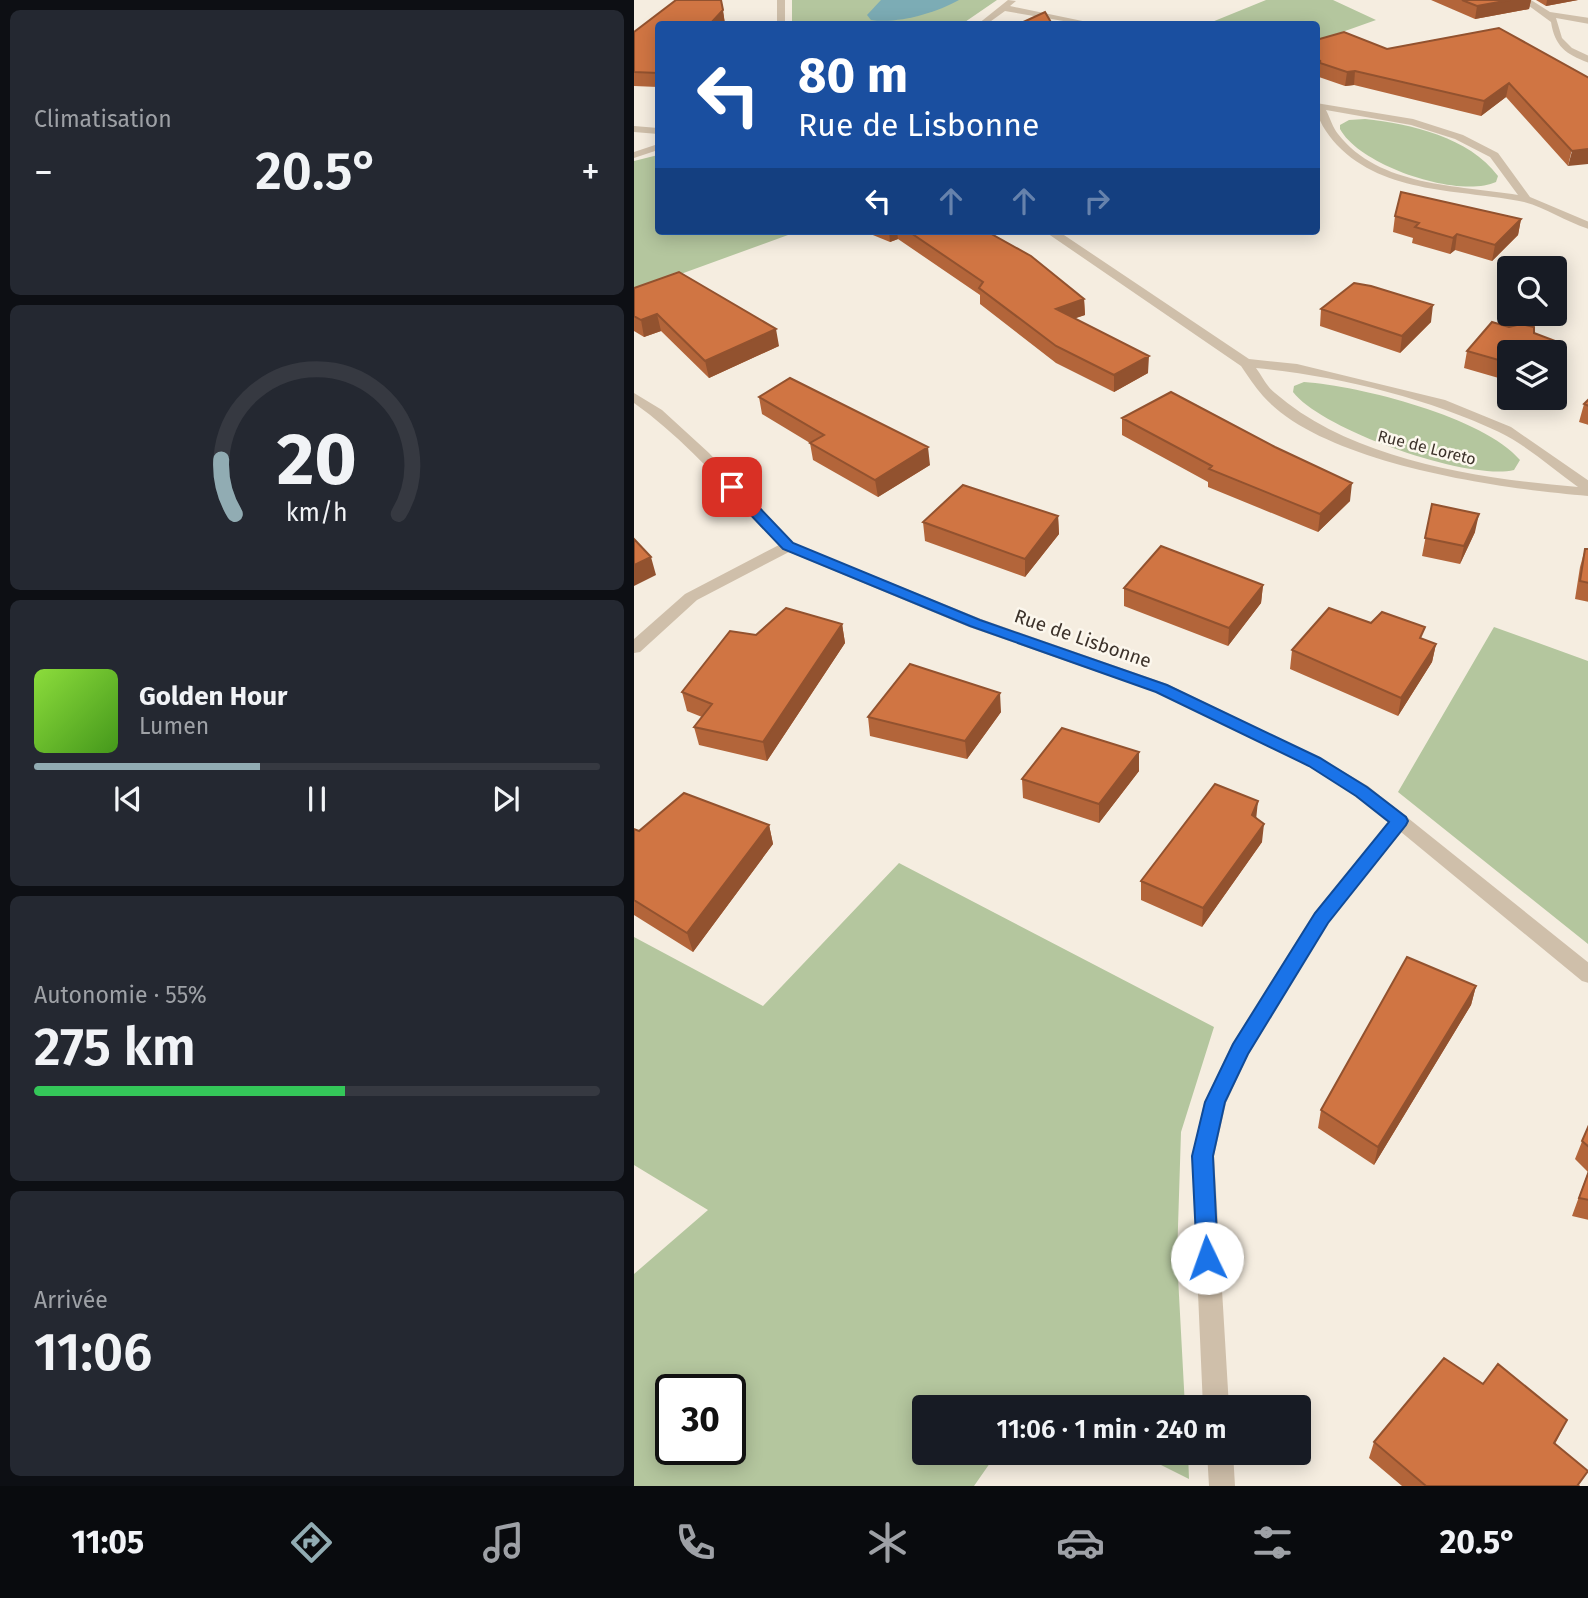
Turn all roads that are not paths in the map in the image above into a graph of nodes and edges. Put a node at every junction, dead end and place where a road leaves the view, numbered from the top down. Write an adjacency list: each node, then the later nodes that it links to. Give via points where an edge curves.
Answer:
1 (780, 0): 6 (street)
2 (1014, 0): 4 (street)
3 (1525, 0): 5 (street)
4 (1005, 8): 7 (street); 8 (street)
5 (1548, 14): 9 (street); 10 (street, via 1555,22 1558,39)
6 (780, 21)
7 (986, 21)
8 (1076, 21)
9 (1588, 21)
10 (1588, 60)
11 (1320, 106): 17 (street, via 1413,122 1459,137 1494,155)
12 (1320, 111): 17 (street, via 1337,143 1373,167 1422,184)
13 (634, 129): 14 (street)
14 (655, 131)
15 (655, 148): 16 (street)
16 (634, 155)
17 (1526, 199): 18 (street)
18 (1588, 226)
19 (1056, 235): 20 (street, Rue de Loreto)
20 (1246, 363): 22 (street, Rue de Loreto, via 1297,368 1381,387 1471,415 1506,430); 22 (street, Rue de Loreto, via 1253,380 1268,396 1313,426 1373,452 1501,482)
21 (634, 397): 23 (street, Rue de Lisbonne, via 703,456)
22 (1588, 490)
23 (788, 546): 24 (street, via 691,597); 25 (street, Rue de Lisbonne, via 975,623 1161,688 1314,762)
24 (634, 648)
25 (1400, 821): 26 (street, Rue de Lisbonne); 27 (street, via 1321,918 1240,1050 1215,1102 1203,1156)
26 (1588, 975)
27 (1215, 1395)
28 (1221, 1465): 29 (street)
29 (1223, 1486)

